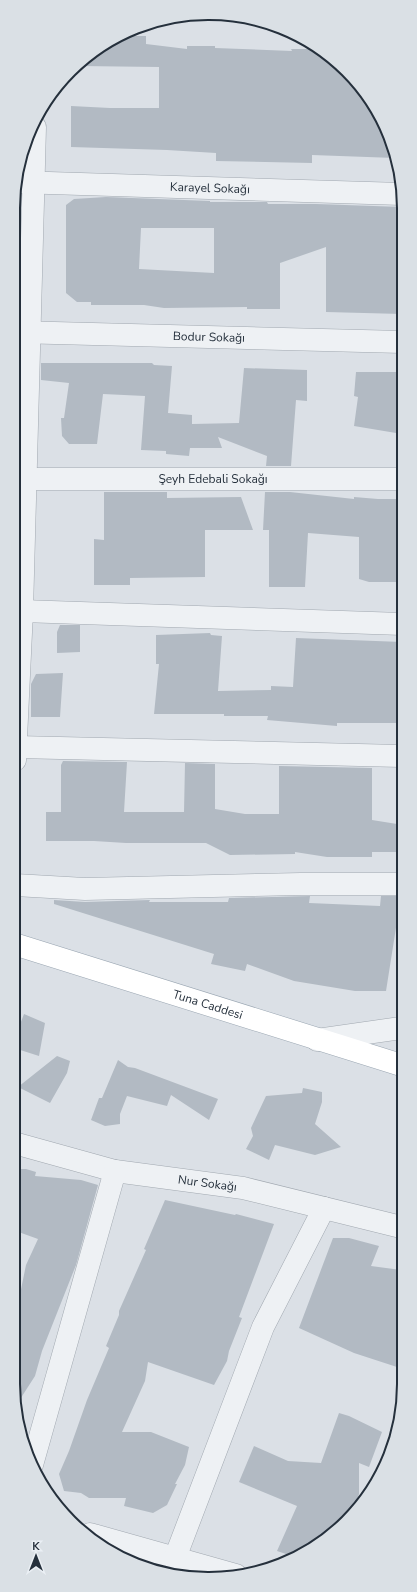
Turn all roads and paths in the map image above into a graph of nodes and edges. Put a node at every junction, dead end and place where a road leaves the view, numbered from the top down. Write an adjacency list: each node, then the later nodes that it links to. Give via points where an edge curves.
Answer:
1 (33, 140): 2 (street)
2 (25, 183): 3 (street, Karayel Sokağı); 4 (street)
3 (397, 194)
4 (23, 332): 5 (street, Bodur Sokağı); 6 (street)
5 (397, 342)
6 (25, 480): 7 (street, Şeyh Edebali Sokağı); 8 (street)
7 (397, 480)
8 (22, 611): 9 (street); 10 (street)
9 (397, 624)
10 (20, 659)
11 (20, 754): 12 (street)
12 (397, 756)
13 (397, 884): 14 (street, via 85,888)
14 (20, 885)
15 (20, 946): 17 (main road, Tuna Caddesi)
16 (397, 1029): 17 (street)
17 (318, 1040): 18 (main road, Tuna Caddesi)
18 (397, 1064)
19 (20, 1145): 20 (street, Nur Sokağı)
20 (115, 1171): 21 (street, Nur Sokağı, via 242,1188); 23 (street)
21 (324, 1208): 22 (street, Nur Sokağı); 25 (street, via 263,1327)
22 (397, 1226)
23 (34, 1457)
24 (101, 1538): 25 (street)
25 (174, 1565): 26 (street)
26 (217, 1572)

